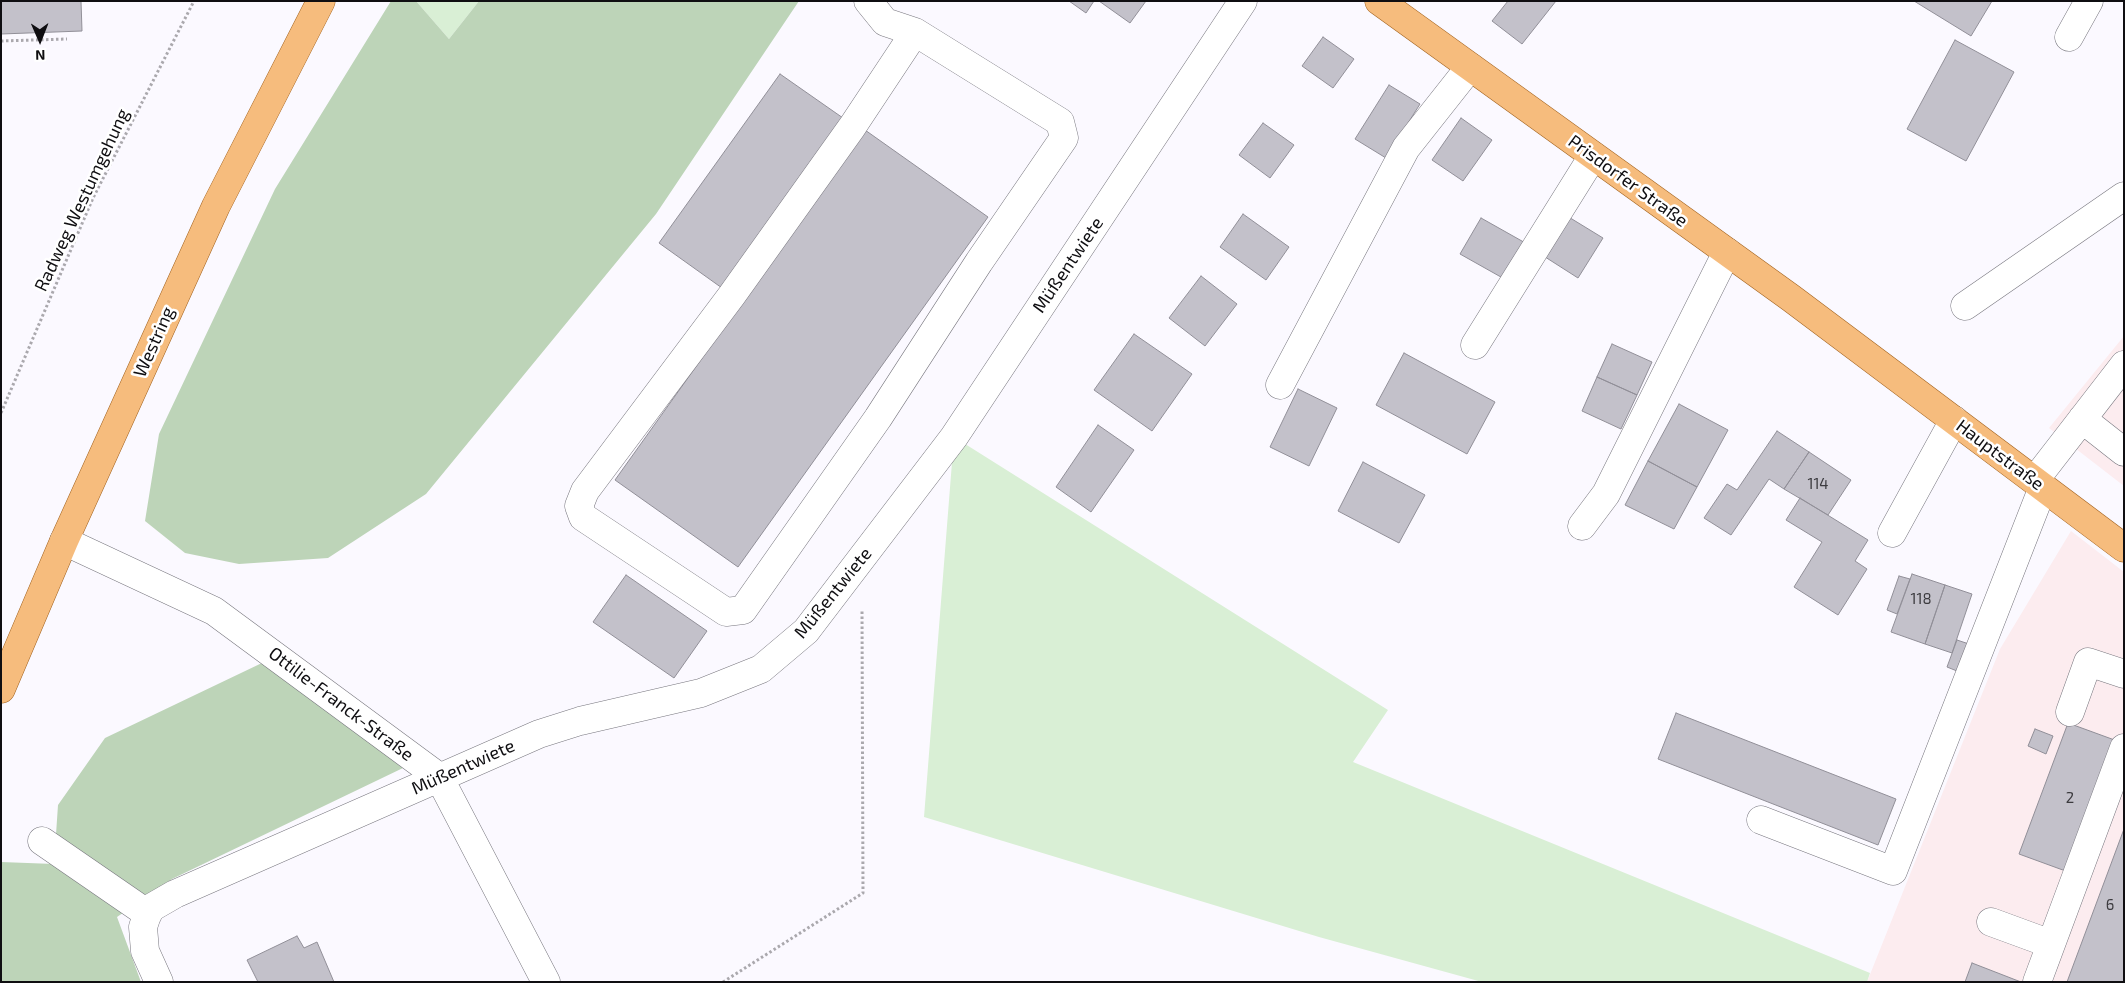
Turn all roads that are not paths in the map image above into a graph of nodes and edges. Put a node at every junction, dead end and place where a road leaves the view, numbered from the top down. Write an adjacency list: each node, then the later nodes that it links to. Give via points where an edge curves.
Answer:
1 (321, 1): 23 (main road, Westring, via 216,206)
2 (868, 1): 6 (street, via 885,22)
3 (1243, 1): 29 (street, Müßentwiete, via 954,437 806,631 761,669 701,693 580,721 539,734)
4 (1379, 1): 8 (main road, Prisdorfer Straße)
5 (2089, 1): 7 (street)
6 (915, 32): 6 (street, via 852,127 732,295 585,491 579,506 583,517 726,612 743,610 878,418 1064,138 1060,122)
7 (2069, 37)
8 (1470, 67): 9 (main road, Prisdorfer Straße); 16 (street, via 1406,148)
9 (1593, 156): 11 (main road, Prisdorfer Straße); 13 (street)
10 (2124, 196): 12 (street)
11 (1727, 252): 14 (main road, Prisdorfer Straße); 21 (street, via 1606,494)
12 (1966, 306)
13 (1475, 345)
14 (1877, 361): 17 (main road, Hauptstraße)
15 (2124, 365): 18 (street)
16 (1280, 385)
17 (1954, 420): 20 (main road, Hauptstraße); 22 (street)
18 (2082, 420): 19 (street); 20 (street)
19 (2124, 452)
20 (2039, 484): 24 (main road, Hauptstraße); 30 (street, via 1893,871)
21 (1582, 526)
22 (1892, 533)
23 (64, 541): 26 (main road, Westring); 29 (street, Ottilie-Franck-Straße, via 214,611)
24 (2124, 548)
25 (2124, 674): 27 (street, via 2088,662)
26 (1, 689)
27 (2070, 712)
28 (2124, 748): 34 (street)
29 (439, 777): 32 (street, Müßentwiete, via 175,894 150,908); 36 (street, Ottilie-Franck-Straße)
30 (1761, 820)
31 (42, 841): 32 (street)
32 (148, 914): 35 (street, via 143,927 145,951)
33 (1991, 922): 34 (street)
34 (2050, 944): 37 (street)
35 (159, 982)
36 (546, 982)
37 (2037, 982)

